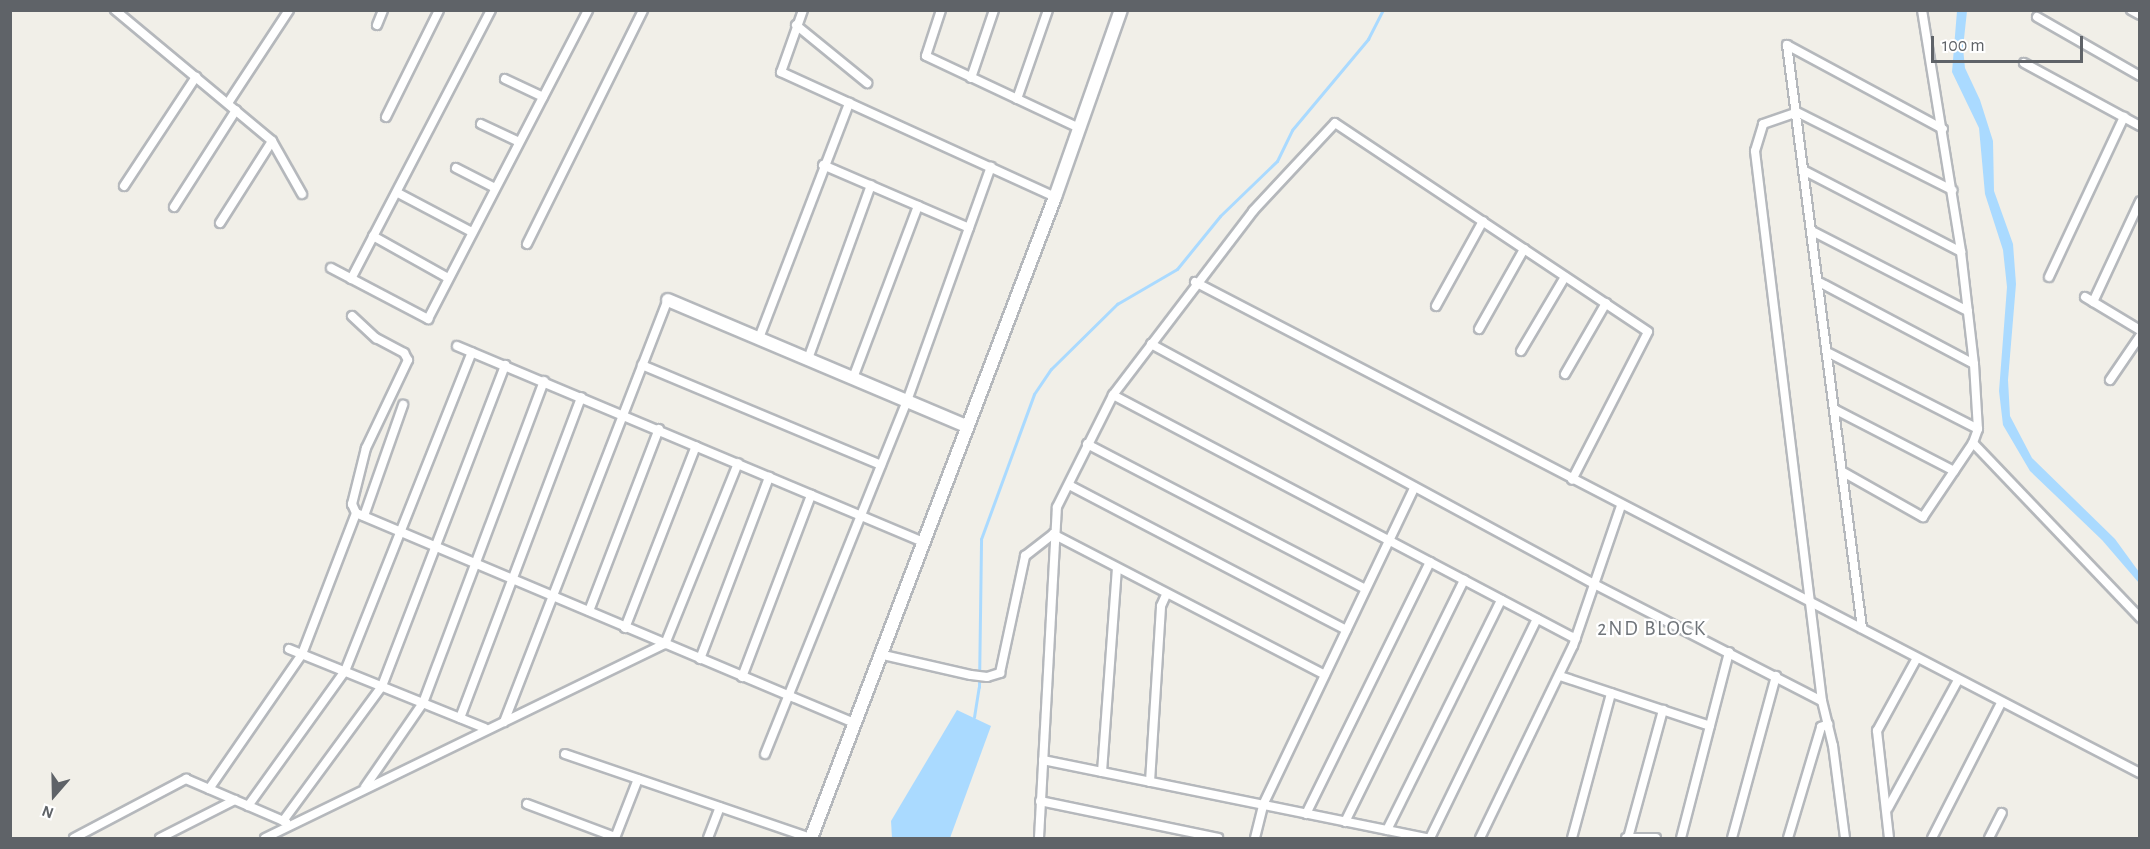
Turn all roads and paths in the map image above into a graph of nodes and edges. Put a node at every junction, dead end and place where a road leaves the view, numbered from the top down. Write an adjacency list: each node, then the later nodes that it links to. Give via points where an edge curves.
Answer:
1 (115, 10): 21 (street)
2 (289, 10): 27 (street)
3 (383, 10): 17 (street)
4 (439, 10): 31 (street)
5 (491, 10): 47 (street)
6 (588, 10): 25 (street)
7 (643, 10): 59 (street)
8 (803, 10): 18 (street)
9 (941, 10): 22 (street, via 926,56)
10 (994, 10): 22 (street)
11 (1048, 10): 26 (street)
12 (1121, 10): 35 (street)
13 (1922, 10): 36 (street)
14 (2132, 10): 15 (street)
15 (2139, 15)
16 (2037, 17): 20 (street)
17 (377, 25)
18 (796, 25): 24 (street); 28 (street, via 781,72)
19 (2024, 63): 32 (street)
20 (2139, 76)
21 (196, 77): 27 (street); 43 (street)
22 (971, 78): 26 (street)
23 (505, 79): 25 (street)
24 (867, 83)
25 (543, 97): 38 (street)
26 (1017, 99): 35 (street)
27 (228, 103): 29 (street)
28 (849, 103): 39 (street); 40 (street)
29 (236, 110): 37 (street); 52 (street)
30 (1797, 112): 36 (street, via 1787,45); 42 (street); 46 (street); 132 (street, via 1763,124 1755,151)
31 (386, 117)
32 (2124, 117): 34 (street); 64 (street)
33 (481, 124): 38 (street)
34 (2139, 126)
35 (1079, 128): 49 (street)
36 (1942, 129): 46 (street)
37 (272, 141): 48 (street); 54 (street)
38 (519, 142): 45 (street)
39 (824, 165): 44 (street); 79 (street)
40 (991, 167): 49 (street); 55 (street)
41 (456, 168): 45 (street)
42 (1805, 171): 57 (street); 61 (street)
43 (124, 186)
44 (871, 186): 51 (street); 85 (street)
45 (495, 188): 56 (street)
46 (1952, 190): 61 (street)
47 (398, 193): 56 (street); 58 (street)
48 (302, 194)
49 (1055, 197): 99 (street)
50 (2139, 201): 71 (street)
51 (918, 206): 55 (street); 90 (street)
52 (174, 207)
53 (1483, 221): 60 (street); 67 (street, via 1335,123 1253,211); 73 (street)
54 (220, 224)
55 (969, 228): 95 (street)
56 (472, 232): 65 (street)
57 (1814, 232): 68 (street); 74 (street)
58 (373, 236): 65 (street); 66 (street)
59 (527, 244)
60 (1524, 249): 63 (street); 76 (street)
61 (1961, 252): 74 (street)
62 (331, 268): 66 (street)
63 (1565, 277): 72 (street); 82 (street)
64 (2049, 277)
65 (448, 278): 66 (street, via 428,319)
66 (351, 279)
67 (1195, 282): 80 (street); 110 (street)
68 (1821, 283): 84 (street); 87 (street)
69 (2085, 297): 71 (street)
70 (668, 300): 79 (street); 88 (street)
71 (2093, 302): 77 (street)
72 (1606, 303): 89 (street); 110 (street, via 1648,332)
73 (1436, 306)
74 (1968, 311): 87 (street)
75 (352, 316): 115 (street, via 376,338 404,353 408,360 366,448 352,504)
76 (1479, 329)
77 (2139, 330)
78 (2139, 336): 91 (street)
79 (759, 338): 85 (street)
80 (1151, 344): 93 (street); 112 (street)
81 (457, 346): 83 (street)
82 (1521, 351)
83 (472, 352): 86 (street); 117 (street)
84 (1829, 353): 97 (street); 101 (street)
85 (808, 359): 90 (street)
86 (505, 364): 92 (street); 121 (street)
87 (1974, 364): 101 (street)
88 (642, 365): 98 (street); 106 (street)
89 (1565, 374)
90 (853, 378): 95 (street)
91 (2110, 380)
92 (544, 381): 94 (street); 123 (street)
93 (1113, 395): 103 (street); 120 (street)
94 (581, 397): 98 (street); 125 (street)
95 (907, 401): 99 (street); 106 (street)
96 (403, 405): 115 (street)
97 (1836, 410): 107 (street); 108 (street)
98 (623, 414): 100 (street); 130 (street)
99 (967, 426): 119 (street)
100 (659, 429): 104 (street); 133 (street)
101 (1978, 429): 102 (street)
102 (1973, 443): 107 (street); 134 (street)
103 (1087, 444): 111 (street); 128 (street)
104 (696, 446): 105 (street); 136 (street)
105 (738, 463): 109 (street); 140 (street)
106 (881, 465): 116 (street)
107 (1954, 471): 108 (street, via 1923,517)
108 (1843, 472): 137 (street)
109 (769, 477): 113 (street); 146 (street)
110 (1572, 480): 114 (street)
111 (1069, 485): 118 (street, via 1057,507); 138 (street)
112 (1415, 487): 120 (street); 127 (street)
113 (811, 495): 116 (street); 151 (street)
114 (1621, 506): 127 (street); 132 (street)
115 (360, 515): 117 (street); 143 (street)
116 (861, 516): 119 (street); 155 (street)
117 (398, 530): 121 (street); 147 (street)
118 (1053, 534): 124 (street); 144 (street, via 1025,556 1000,672 984,677); 168 (street)
119 (921, 541): 144 (street)
120 (1389, 541): 122 (street); 128 (street)
121 (436, 544): 123 (street); 153 (street)
122 (1430, 562): 126 (street); 183 (street)
123 (475, 563): 125 (street); 157 (street)
124 (1117, 569): 129 (street); 169 (street)
125 (512, 578): 130 (street); 160 (street)
126 (1464, 580): 131 (street); 185 (street)
127 (1596, 585): 139 (street); 142 (street)
128 (1366, 589): 138 (street)
129 (1166, 595): 148 (street); 172 (street, via 1161,606)
130 (554, 596): 133 (street); 161 (street)
131 (1501, 600): 135 (street); 187 (street)
132 (1812, 600): 137 (street); 156 (street)
133 (589, 611): 136 (street)
134 (2139, 618)
135 (1538, 619): 139 (street); 197 (street)
136 (626, 628): 140 (street)
137 (1862, 628): 145 (street)
138 (1346, 630): 148 (street)
139 (1576, 639): 149 (street)
140 (665, 644): 146 (street); 161 (street)
141 (289, 649): 143 (street)
142 (1729, 652): 150 (street); 164 (street)
143 (302, 654): 147 (street); 174 (street)
144 (879, 654): 162 (street)
145 (1917, 658): 152 (street); 181 (street, via 1876,731)
146 (699, 659): 151 (street)
147 (345, 671): 153 (street); 179 (street)
148 (1325, 675): 178 (street)
149 (1560, 676): 154 (street); 198 (street)
150 (1776, 676): 156 (street); 203 (street)
151 (742, 677): 155 (street)
152 (1958, 680): 158 (street); 181 (street)
153 (382, 686): 157 (street); 184 (street)
154 (1611, 693): 159 (street); 199 (street)
155 (788, 696): 162 (street); 167 (street)
156 (1822, 701): 163 (street)
157 (423, 703): 160 (street); 173 (street)
158 (2001, 703): 170 (street); 207 (street)
159 (1664, 710): 164 (street); 200 (street)
160 (460, 718): 165 (street)
161 (504, 722): 165 (street)
162 (854, 723): 193 (street)
163 (1828, 724): 204 (street, via 1821,727); 205 (street)
164 (1710, 726): 202 (street)
165 (485, 728): 173 (street)
166 (565, 754): 171 (street)
167 (765, 754)
168 (1042, 760): 169 (street); 176 (street)
169 (1102, 772): 172 (street)
170 (2139, 773)
171 (638, 779): 180 (street); 191 (street)
172 (1150, 782): 178 (street)
173 (365, 787): 186 (street)
174 (209, 789): 175 (street); 188 (street, via 186,779)
175 (236, 800): 179 (street); 189 (street)
176 (1040, 801): 194 (street); 195 (street)
177 (527, 804): 191 (street)
178 (1263, 805): 183 (street); 196 (street)
179 (248, 806): 184 (street)
180 (720, 807): 192 (street); 193 (street)
181 (1888, 809): 206 (street)
182 (2001, 813): 208 (street)
183 (1306, 814): 185 (street)
184 (283, 821): 186 (street)
185 (1345, 822): 187 (street)
186 (292, 825): 190 (street)
187 (1387, 830): 197 (street)
188 (74, 838)
189 (160, 838)
190 (265, 838)
191 (615, 838)
192 (708, 838)
193 (810, 838)
194 (1039, 838)
195 (1218, 838)
196 (1256, 838)
197 (1429, 838)
198 (1480, 838)
199 (1572, 838)
200 (1627, 838): 201 (street)
201 (1656, 838)
202 (1681, 838)
203 (1732, 838)
204 (1788, 838)
205 (1845, 838)
206 (1889, 838)
207 (1932, 838)
208 (1989, 838)

